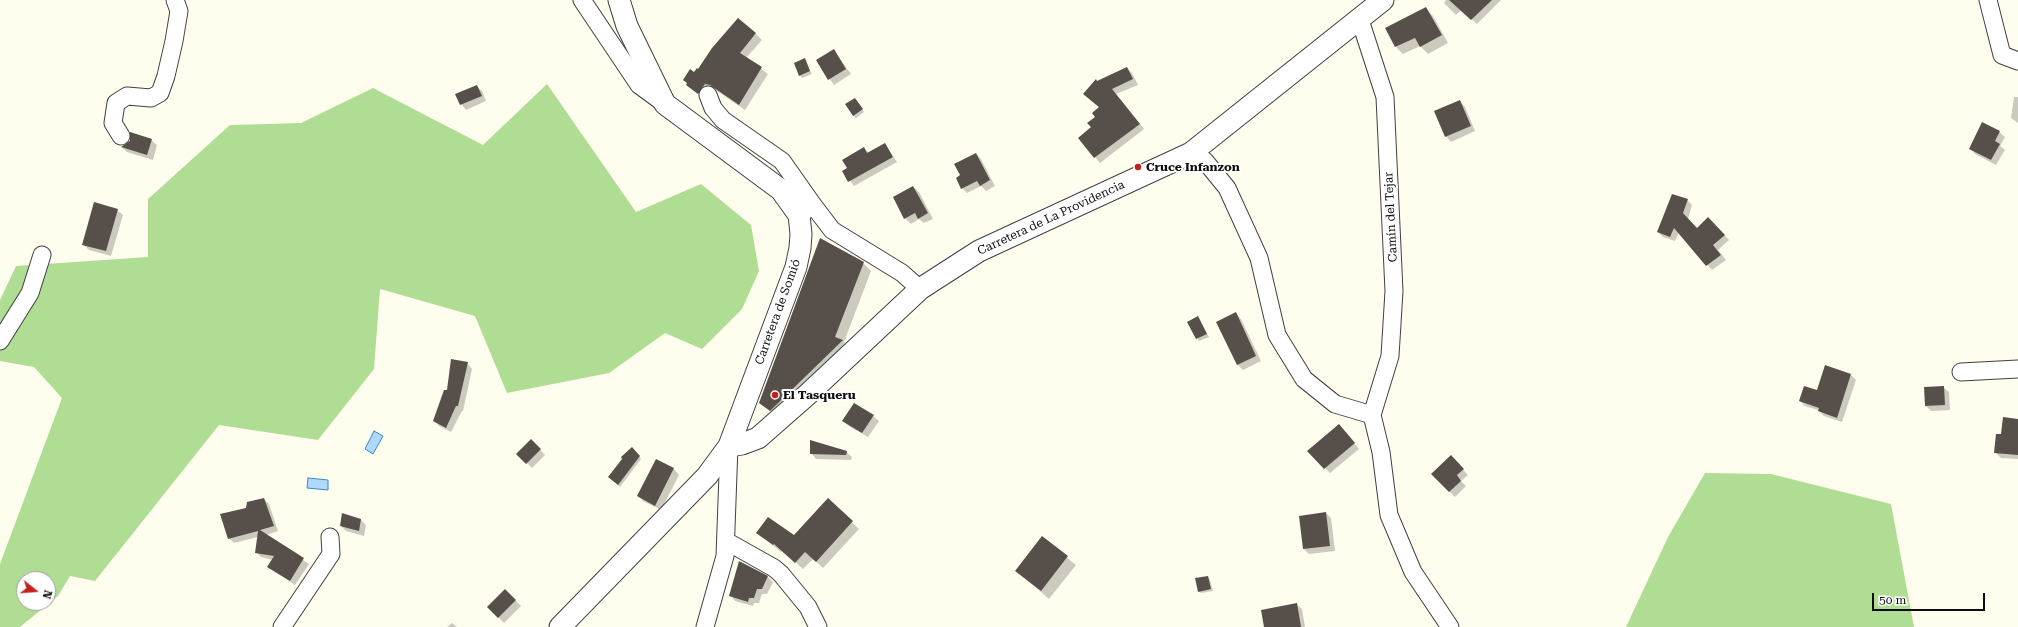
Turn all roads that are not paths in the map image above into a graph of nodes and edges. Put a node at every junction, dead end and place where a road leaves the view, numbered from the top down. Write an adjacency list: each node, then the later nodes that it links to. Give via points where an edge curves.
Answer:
1 (175, 0): 10 (street, via 179,11 160,93 151,98 127,96 116,103 113,123)
2 (582, 0): 9 (street, via 639,85)
3 (619, 0): 9 (street, via 627,26)
4 (1383, 0): 6 (street, Carretera de La Providencia)
5 (1988, 0): 7 (street, via 2002,55)
6 (1360, 20): 11 (street, Carretera de La Providencia); 18 (street, Camín del Tejar, via 1385,97 1394,290 1390,356)
7 (2018, 61)
8 (708, 95): 12 (street, via 713,108 723,120 782,161)
9 (665, 104): 12 (street)
10 (121, 136)
11 (1191, 153): 14 (street, Carretera de La Providencia, via 979,251); 18 (street, via 1205,161 1227,188 1259,258 1277,335 1304,379 1335,404)
12 (806, 210): 14 (street, via 832,230 902,273); 19 (street, Carretera de Somió, via 796,267)
13 (42, 255): 15 (street, via 30,293)
14 (920, 289): 19 (street, Carretera de La Providencia, via 808,395 758,438)
15 (0, 342)
16 (2018, 369): 17 (street)
17 (1961, 372)
18 (1372, 415): 26 (street, via 1381,452 1389,515 1413,572)
19 (729, 446): 21 (street); 23 (street, Carretera de Somió, via 707,476)
20 (330, 537): 22 (street, via 331,554)
21 (726, 541): 24 (street, via 722,567); 25 (street, via 781,574 808,607)
22 (282, 627)
23 (560, 627)
24 (705, 627)
25 (818, 627)
26 (1450, 627)

